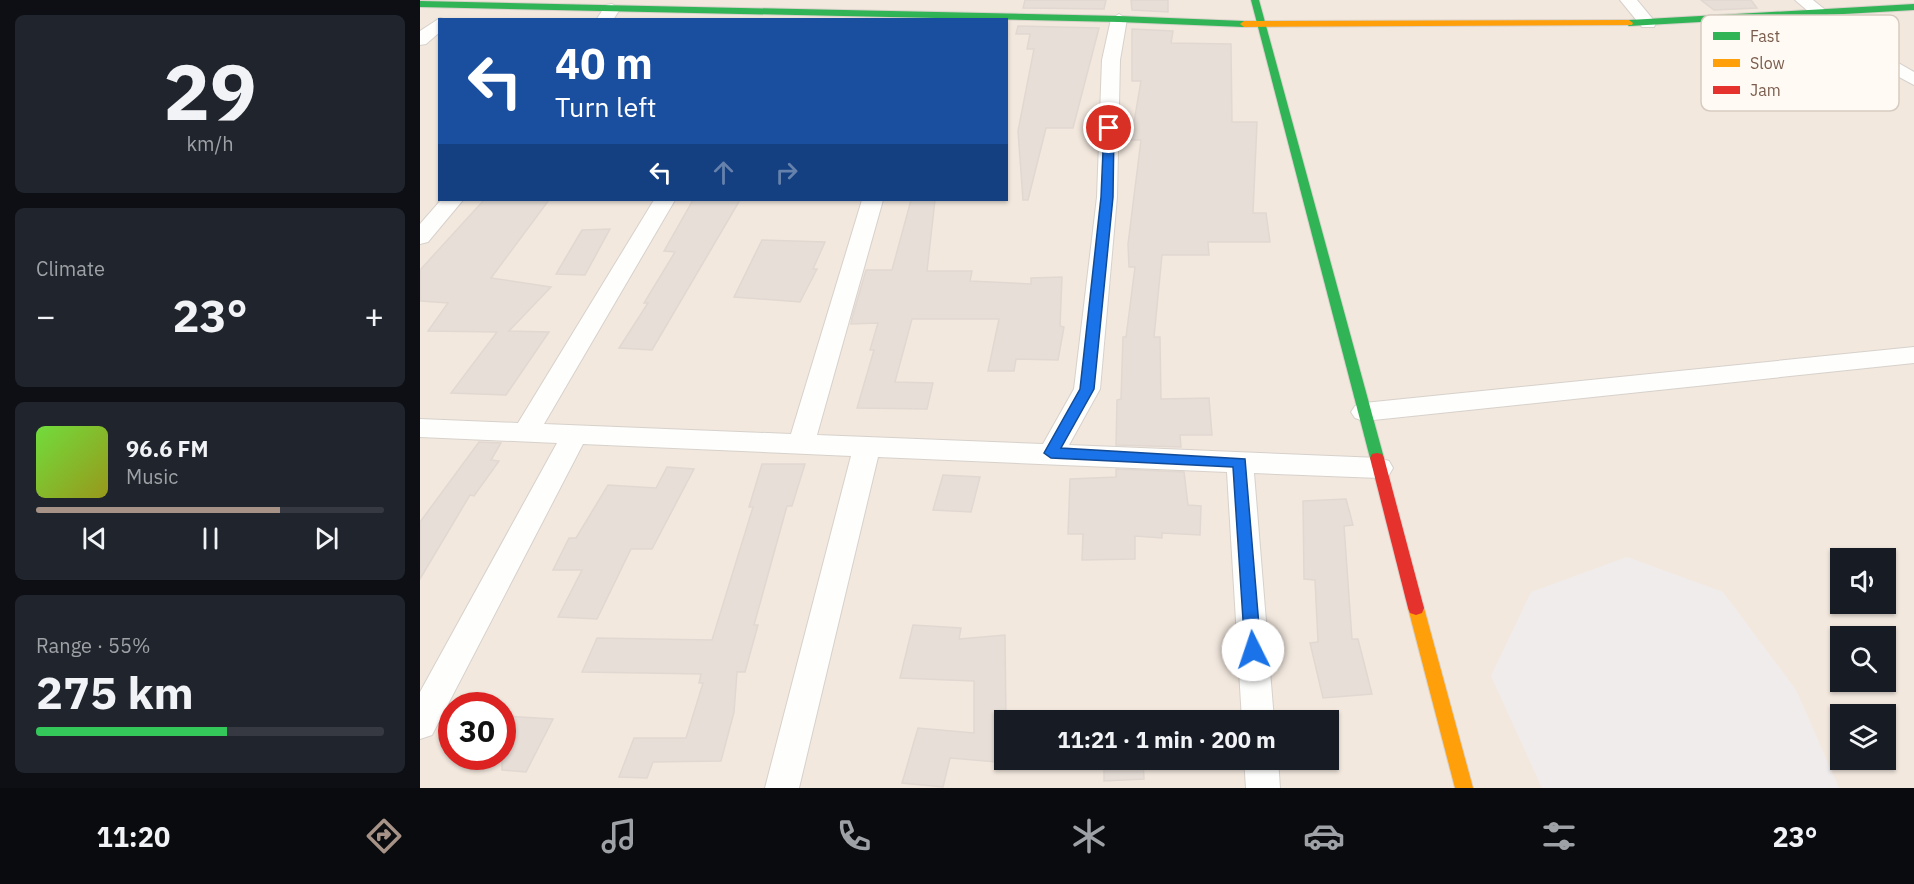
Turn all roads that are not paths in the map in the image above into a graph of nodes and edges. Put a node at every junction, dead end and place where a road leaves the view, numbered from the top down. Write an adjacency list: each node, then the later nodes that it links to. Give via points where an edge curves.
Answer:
1 (1255, 0): 19 (street)
2 (1628, 0): 17 (street)
3 (1803, 0): 9 (street)
4 (545, 3): 6 (street); 8 (street)
5 (420, 4): 6 (street)
6 (459, 6): 12 (street)
7 (1914, 7): 9 (street)
8 (608, 14): 11 (street)
9 (1819, 14): 10 (street)
10 (1800, 15)
11 (769, 16): 13 (street)
12 (445, 18)
13 (920, 18)
14 (1008, 18): 15 (street)
15 (1119, 19): 19 (street); 34 (street, via 1111,60 1107,197 1087,389)
16 (1701, 20): 17 (street)
17 (1648, 23): 19 (street)
18 (438, 25): 20 (street)
19 (1261, 25): 28 (street)
20 (420, 40)
21 (1899, 71): 22 (street)
22 (1914, 80)
23 (451, 201): 26 (street)
24 (663, 201): 30 (street)
25 (873, 201): 32 (street)
26 (420, 237)
27 (1914, 355): 28 (street)
28 (1365, 412): 36 (street)
29 (420, 428): 30 (street)
30 (526, 432): 31 (street)
31 (575, 434): 32 (street); 38 (street)
32 (801, 444): 33 (street)
33 (867, 446): 34 (street); 40 (street)
34 (1051, 453): 35 (street)
35 (1240, 462): 36 (street); 37 (street)
36 (1379, 468): 42 (street)
37 (1257, 710)
38 (420, 724)
39 (1262, 770): 41 (street)
40 (782, 788)
41 (1263, 788)
42 (1464, 788)

